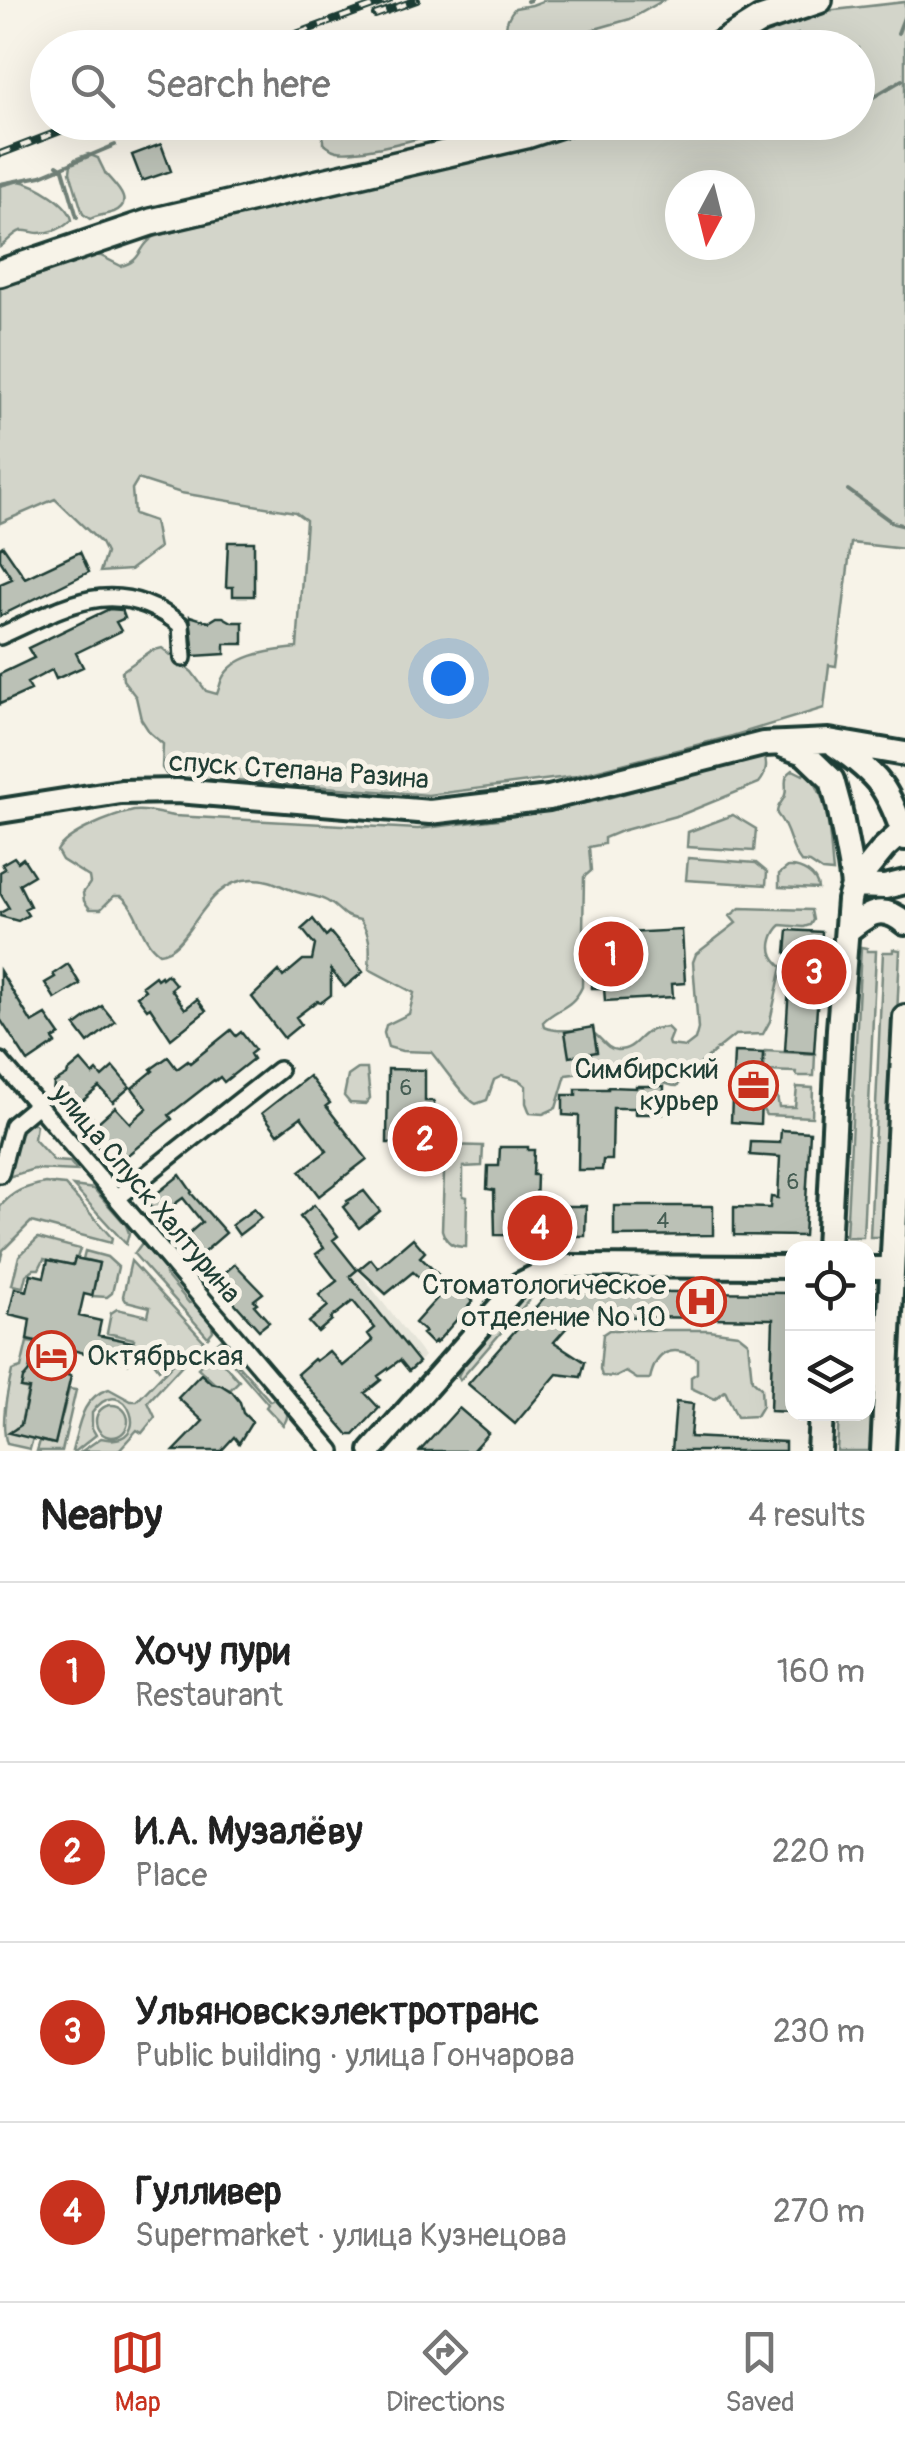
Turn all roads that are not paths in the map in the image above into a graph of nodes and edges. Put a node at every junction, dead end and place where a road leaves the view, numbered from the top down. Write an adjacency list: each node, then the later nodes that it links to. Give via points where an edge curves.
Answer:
1 (802, 2): 2 (main road)
2 (744, 30)
3 (502, 140): 4 (main road, via 151,222)
4 (0, 273)
5 (0, 636): 6 (street, via 74,602 127,598 181,625)
6 (183, 658)
7 (829, 741): 8 (main road, спуск Степана Разина); 9 (main road, спуск Степана Разина); 11 (main road, via 889,794)
8 (774, 743): 10 (main road, спуск Степана Разина, via 548,798 430,812 177,791 121,792); 13 (main road, via 804,753 832,780)
9 (905, 754)
10 (0, 811)
11 (904, 832): 13 (main road)
12 (905, 882): 13 (main road)
13 (853, 886): 15 (main road)
14 (905, 924): 15 (main road, via 892,913 876,912)
15 (847, 932): 22 (main road)
16 (905, 1018): 24 (main road)
17 (0, 1061): 19 (street, улица Спуск Халтурина)
18 (279, 1070): 21 (street)
19 (38, 1105): 20 (street, via 13,1124); 21 (street, улица Спуск Халтурина)
20 (0, 1174)
21 (117, 1198): 26 (street, улица Спуск Халтурина)
22 (828, 1241)
23 (785, 1267): 27 (street, via 567,1266 542,1273 518,1284)
24 (888, 1268): 29 (main road)
25 (820, 1421): 28 (main road)
26 (332, 1451)
27 (372, 1451)
28 (819, 1451)
29 (883, 1451)

